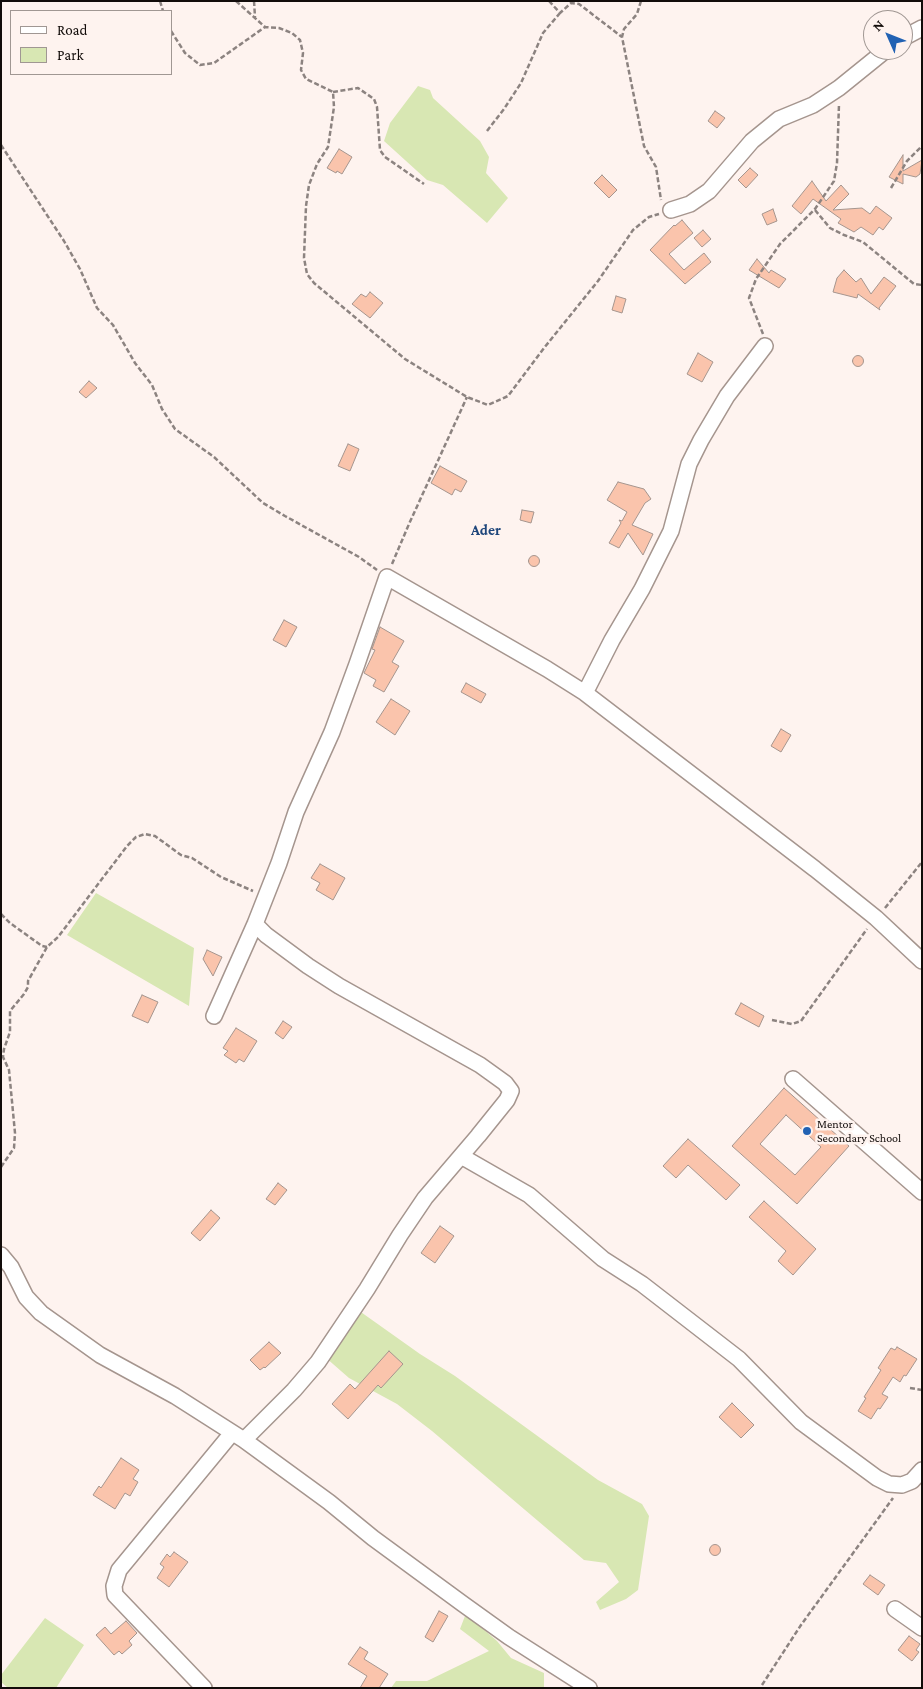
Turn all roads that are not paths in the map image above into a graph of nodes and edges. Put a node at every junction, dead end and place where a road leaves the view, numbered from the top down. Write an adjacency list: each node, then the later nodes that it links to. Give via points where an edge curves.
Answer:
1 (874, 60): 2 (street, via 813,105 779,119 752,141 709,191 690,204)
2 (671, 210)
3 (765, 346): 4 (street, via 727,396 701,440 689,464 671,531)
4 (585, 693): 5 (street, via 386,577 358,664 296,812 280,863); 6 (street, via 807,862 876,918)
5 (255, 924): 7 (street); 9 (street, via 315,971 480,1065 509,1088 508,1100)
6 (922, 961)
7 (214, 1016)
8 (793, 1079): 10 (street)
9 (462, 1156): 12 (street, via 425,1198 318,1362 294,1390); 13 (street, via 529,1195 603,1259 642,1284 739,1359 801,1422 847,1458 882,1482)
10 (922, 1192)
11 (1, 1255): 12 (street, via 26,1297 41,1313 100,1355 175,1396)
12 (238, 1437): 16 (street, via 119,1570 114,1586 115,1595); 17 (street, via 494,1626)
13 (914, 1481)
14 (895, 1609): 15 (street)
15 (922, 1628)
16 (204, 1688)
17 (589, 1688)

